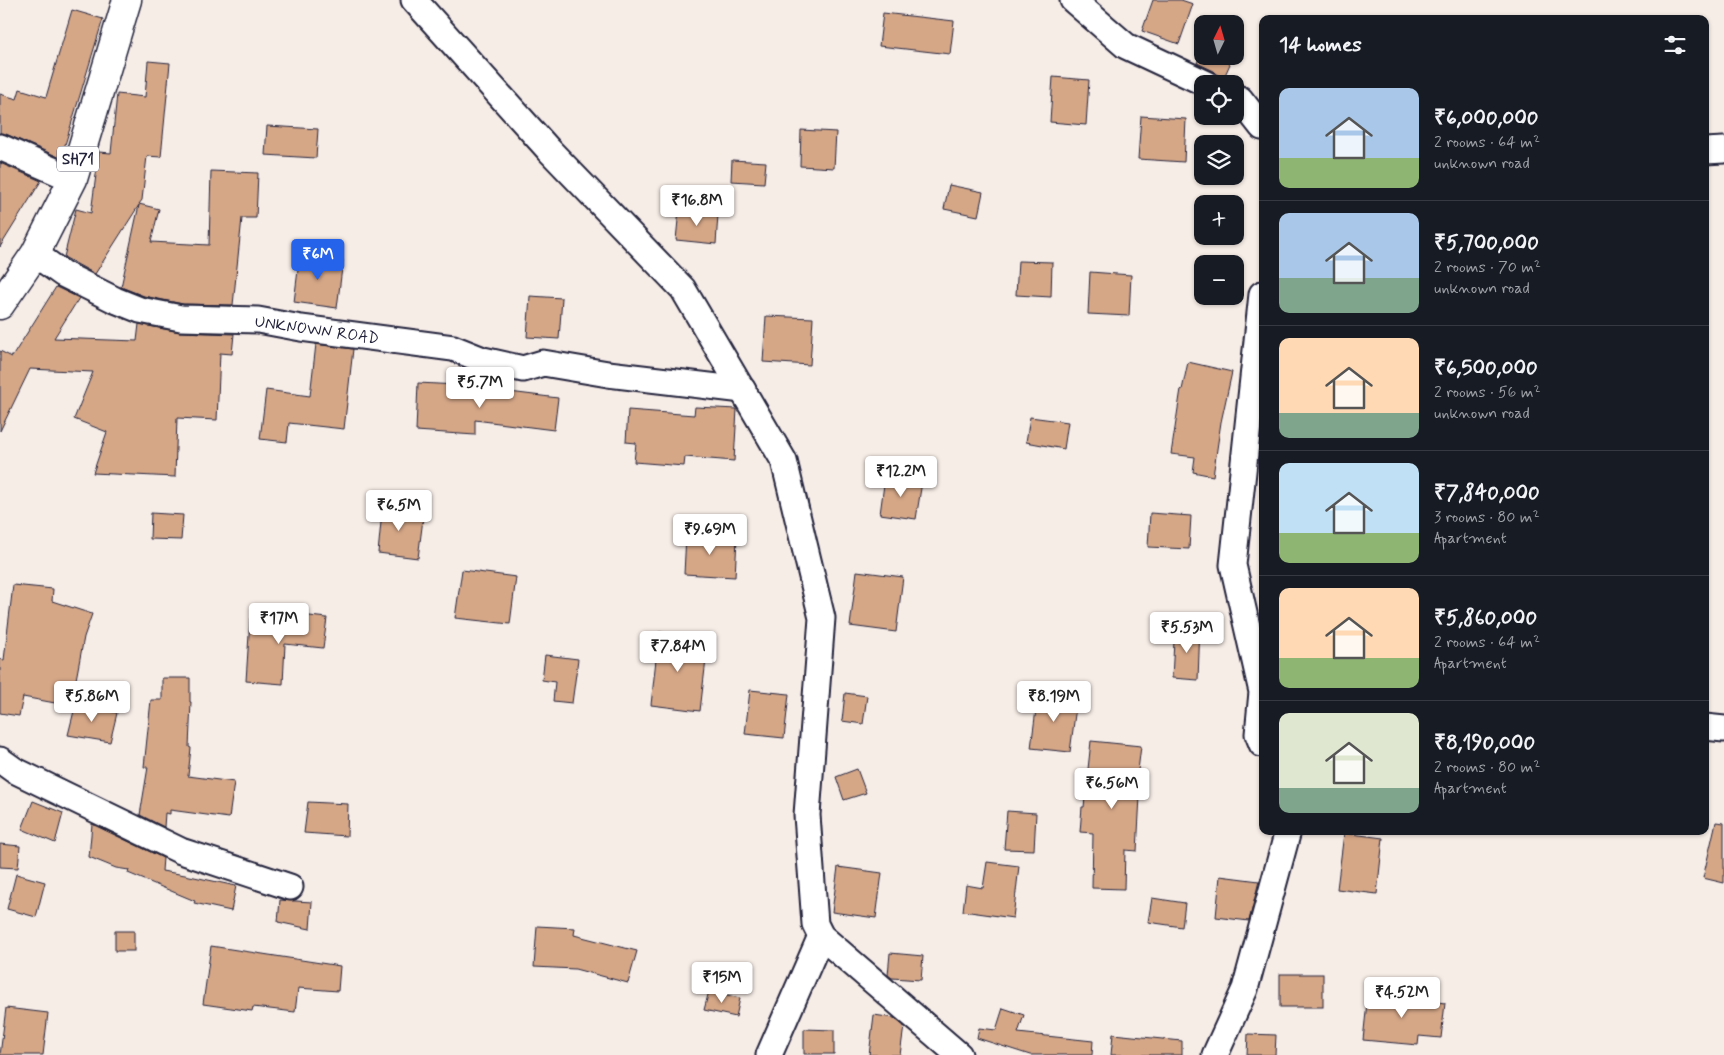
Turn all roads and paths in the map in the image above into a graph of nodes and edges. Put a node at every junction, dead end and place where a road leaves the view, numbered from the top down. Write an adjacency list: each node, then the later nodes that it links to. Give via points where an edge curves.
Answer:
1 (127, 0): 10 (main road, SH71)
2 (414, 0): 14 (street, via 549,150 683,289)
3 (1073, 0): 4 (street, via 1126,46)
4 (1194, 78)
5 (1244, 104): 6 (street)
6 (1259, 123)
7 (0, 147): 10 (street)
8 (1724, 150): 9 (street)
9 (1709, 151)
10 (73, 179): 11 (main road, SH71)
11 (35, 254): 12 (main road, SH71); 14 (street, UNKNOWN ROAD, via 64,274 115,300 140,310 181,318 258,320 453,348 483,360 523,369 543,363)
12 (0, 305)
13 (1259, 322): 15 (street, via 1233,565)
14 (743, 390): 23 (street, via 784,461 822,618 807,815 815,924)
15 (1259, 679)
16 (1259, 724): 19 (street)
17 (1709, 727): 18 (street)
18 (1724, 729)
19 (1259, 736)
20 (0, 760): 22 (street, via 14,770 181,851)
21 (1287, 835): 26 (street, via 1245,989)
22 (290, 888)
23 (821, 936): 24 (street); 25 (street)
24 (769, 1055)
25 (959, 1055)
26 (1215, 1055)

